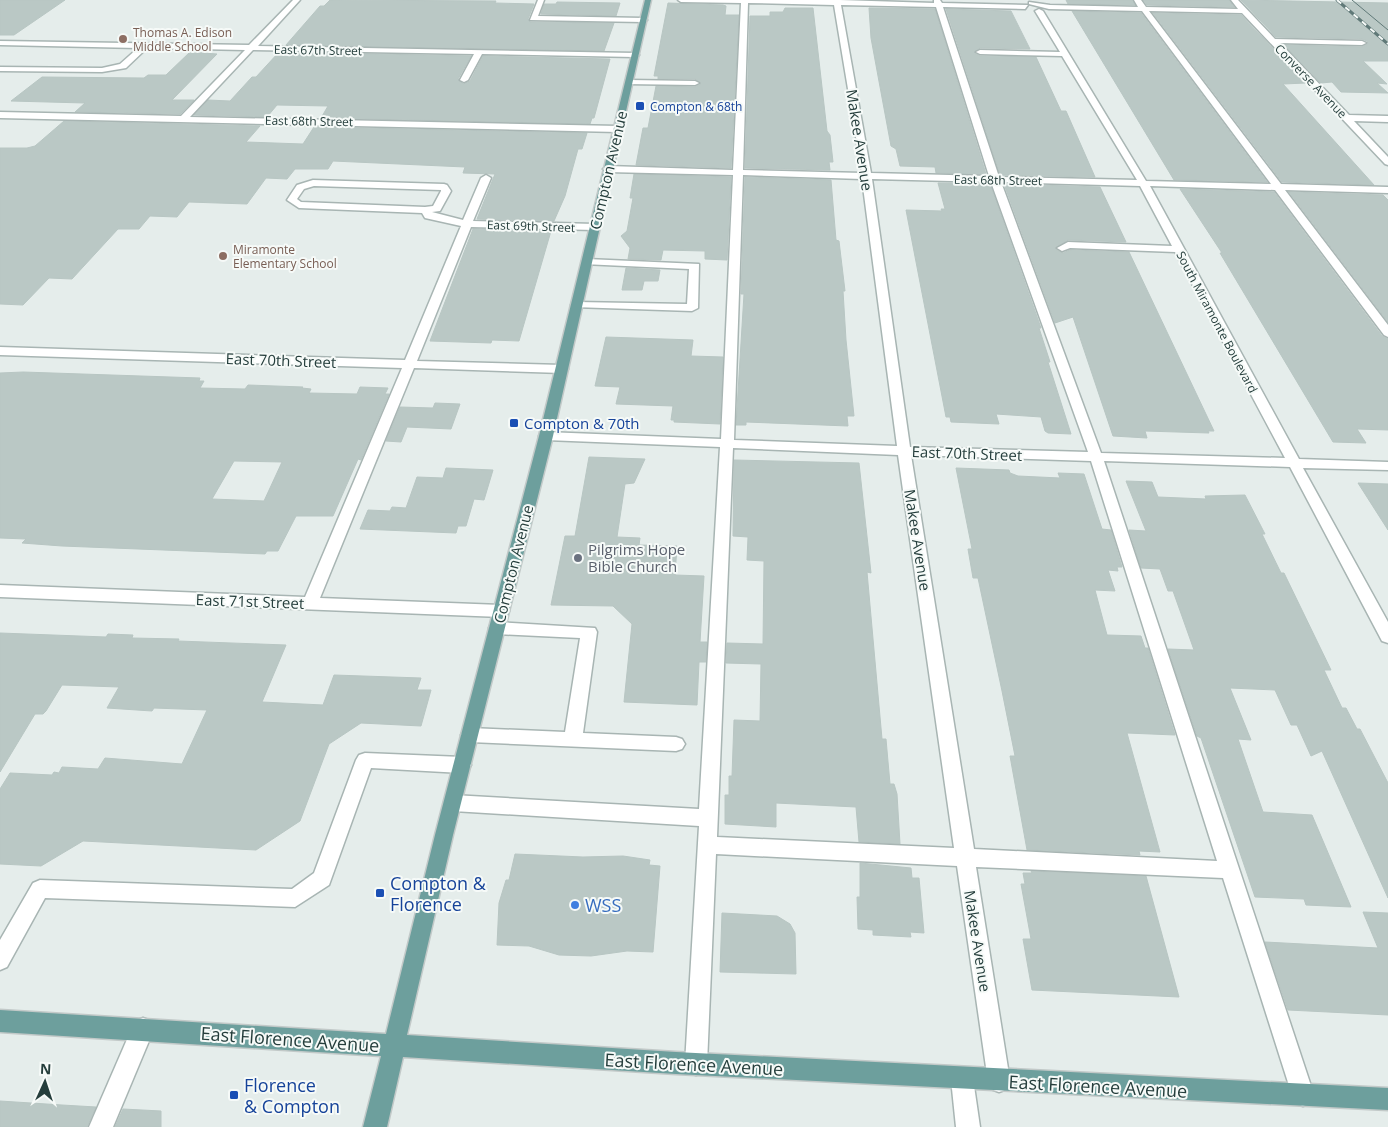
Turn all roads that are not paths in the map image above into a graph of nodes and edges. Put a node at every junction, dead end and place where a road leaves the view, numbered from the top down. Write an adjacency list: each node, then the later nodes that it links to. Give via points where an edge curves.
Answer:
1 (297, 0): 19 (street)
2 (541, 0): 13 (street, via 533,18)
3 (648, 0): 13 (main road, Compton Avenue)
4 (681, 0): 7 (street)
5 (1137, 0): 11 (street)
6 (1234, 0): 12 (street, Converse Avenue)
7 (745, 1): 8 (street); 36 (street)
8 (837, 2): 9 (street); 37 (street, Makee Avenue)
9 (937, 2): 10 (street, via 1025,7 1026,4); 39 (street)
10 (1036, 4): 11 (street); 23 (street, South Miramonte Boulevard)
11 (1144, 9): 12 (street); 41 (street)
12 (1245, 11): 14 (street, Converse Avenue)
13 (644, 20): 24 (main road, Compton Avenue)
14 (1273, 41): 17 (street); 31 (street, Converse Avenue)
15 (0, 43): 16 (street, East 67th Street)
16 (14, 43): 18 (street, East 67th Street); 20 (street)
17 (1362, 43)
18 (144, 46): 19 (street, East 67th Street); 25 (street, via 123,66 102,70)
19 (250, 48): 21 (street, East 67th Street); 30 (street)
20 (4, 52)
21 (479, 52): 24 (street, East 67th Street); 26 (street)
22 (980, 52): 23 (street)
23 (1065, 54): 40 (street, South Miramonte Boulevard)
24 (635, 55): 27 (main road, Compton Avenue)
25 (0, 69)
26 (464, 80)
27 (629, 82): 28 (street); 33 (main road, Compton Avenue)
28 (695, 83)
29 (0, 115): 30 (street, East 68th Street)
30 (184, 118): 33 (street, East 68th Street)
31 (1346, 118): 32 (street); 34 (street, Converse Avenue)
32 (1388, 119)
33 (618, 129): 35 (main road, Compton Avenue)
34 (1388, 162)
35 (608, 169): 36 (street, East 68th Street); 45 (main road, Compton Avenue)
36 (736, 173): 37 (street, East 68th Street); 55 (street)
37 (867, 177): 39 (street, East 68th Street); 56 (street, Makee Avenue)
38 (486, 178): 44 (street)
39 (995, 180): 40 (street, East 68th Street); 57 (street)
40 (1143, 183): 41 (street, East 68th Street); 47 (street, South Miramonte Boulevard)
41 (1277, 187): 42 (street, East 68th Street); 50 (street)
42 (1388, 190)
43 (425, 210): 43 (street, via 436,209 446,191 444,187 313,183 300,187 292,200 299,205); 44 (street, East 69th Street, via 429,216)
44 (466, 224): 45 (street, East 69th Street); 52 (street)
45 (595, 227): 48 (main road, Compton Avenue)
46 (1062, 248): 47 (street, via 1068,245)
47 (1178, 249): 58 (street, South Miramonte Boulevard)
48 (587, 262): 49 (main road, Compton Avenue); 49 (street, via 695,266 692,308)
49 (577, 305): 53 (main road, Compton Avenue)
50 (1388, 333)
51 (0, 351): 52 (street, East 70th Street)
52 (409, 364): 53 (street, East 70th Street); 61 (street)
53 (562, 369): 54 (main road, Compton Avenue)
54 (546, 436): 55 (street, East 70th Street); 62 (main road, Compton Avenue)
55 (727, 444): 56 (street, East 70th Street); 70 (street)
56 (904, 451): 57 (street, East 70th Street); 72 (street, Makee Avenue)
57 (1096, 456): 58 (street, East 70th Street); 73 (street)
58 (1292, 462): 59 (street, East 70th Street); 64 (street, South Miramonte Boulevard)
59 (1388, 466)
60 (0, 591): 61 (street, East 71st Street)
61 (310, 604): 62 (street, East 71st Street)
62 (501, 611): 63 (main road, Compton Avenue)
63 (497, 628): 65 (main road, Compton Avenue); 66 (street, via 589,632)
64 (1388, 637)
65 (470, 734): 66 (street); 68 (main road, Compton Avenue)
66 (573, 739): 67 (street)
67 (676, 744)
68 (462, 765): 69 (main road, Compton Avenue); 74 (street, via 365,760 322,879 295,898 40,889)
69 (452, 803): 70 (street); 77 (main road, Compton Avenue)
70 (709, 818): 71 (street)
71 (707, 845): 72 (street); 78 (street)
72 (966, 858): 73 (street); 80 (street, Makee Avenue)
73 (1230, 870): 81 (street)
74 (0, 960)
75 (0, 1021): 76 (main road, East Florence Avenue)
76 (142, 1029): 77 (main road, East Florence Avenue); 83 (street)
77 (394, 1046): 78 (main road, East Florence Avenue); 84 (main road, Compton Avenue)
78 (696, 1064): 79 (main road, East Florence Avenue)
79 (962, 1079): 80 (main road, East Florence Avenue); 85 (street)
80 (999, 1081): 81 (main road, East Florence Avenue)
81 (1303, 1095): 82 (main road, East Florence Avenue)
82 (1388, 1099)
83 (101, 1127)
84 (375, 1127)
85 (968, 1127)

